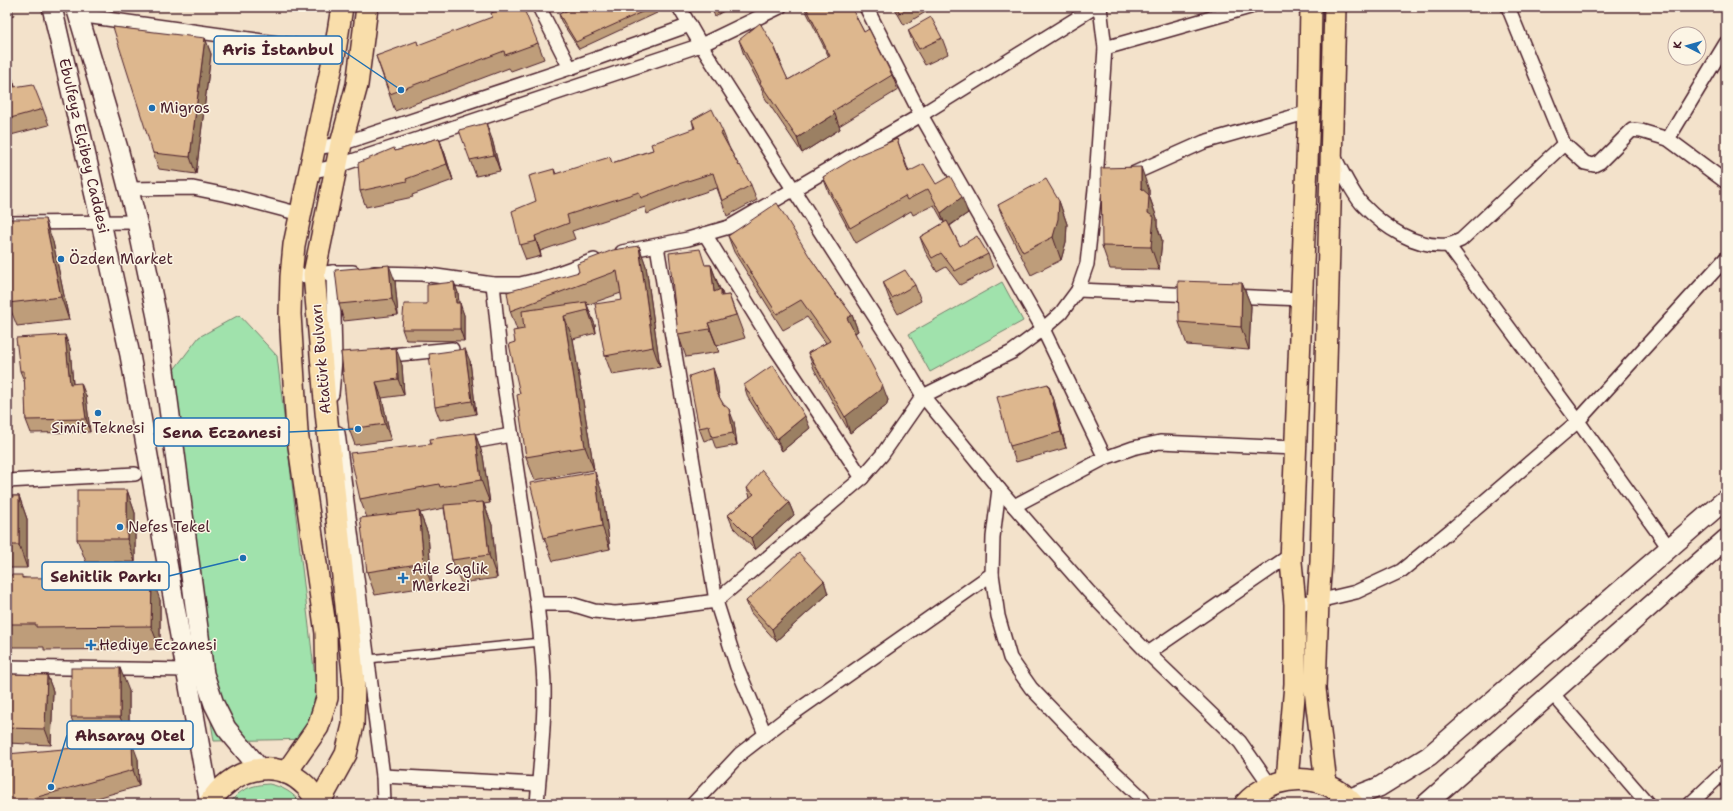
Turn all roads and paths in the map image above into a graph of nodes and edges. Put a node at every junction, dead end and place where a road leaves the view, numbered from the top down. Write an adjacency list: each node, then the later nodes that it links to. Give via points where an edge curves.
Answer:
1 (52, 7): 35 (main road, Ebulfeyz Elçibey Caddesi)
2 (342, 7): 19 (main road, Atatürk Bulvarı)
3 (367, 7): 24 (main road, Atatürk Bulvarı, via 357,85)
4 (540, 7): 20 (street)
5 (679, 7): 15 (street)
6 (780, 7): 17 (street)
7 (866, 7): 22 (street)
8 (1094, 7): 22 (street)
9 (1100, 7): 18 (street)
10 (1248, 7): 18 (street)
11 (1311, 7): 21 (main road)
12 (1335, 7): 27 (main road)
13 (1508, 7): 25 (street)
14 (77, 11): 19 (street); 32 (main road, Ebulfeyz Elçibey Caddesi)
15 (690, 26): 17 (street); 20 (street)
16 (1726, 43): 23 (street)
17 (701, 45): 28 (street); 33 (street)
18 (1105, 48): 30 (street)
19 (335, 50): 26 (main road, Atatürk Bulvarı)
20 (570, 68): 24 (street)
21 (1309, 112): 30 (street, via 1204,142 1130,175); 46 (main road)
22 (921, 115): 33 (street); 47 (street)
23 (1668, 139): 25 (street, via 1632,130 1594,165 1585,163); 31 (street)
24 (341, 144): 26 (street); 28 (main road, Atatürk Bulvarı)
25 (1564, 144): 39 (street, via 1462,240)
26 (314, 148): 29 (main road, Atatürk Bulvarı)
27 (1332, 153): 39 (street, via 1362,204 1391,228 1412,240); 71 (main road)
28 (337, 166): 29 (street); 42 (main road, Atatürk Bulvarı)
29 (309, 172): 34 (main road, Atatürk Bulvarı)
30 (1096, 180): 45 (street, via 1087,264)
31 (1726, 182)
32 (128, 189): 34 (street, via 194,188); 36 (main road, Ebulfeyz Elçibey Caddesi)
33 (794, 190): 38 (street, via 729,227); 52 (street)
34 (300, 214): 43 (main road, Atatürk Bulvarı)
35 (101, 222): 36 (street); 37 (street); 78 (main road, Ebulfeyz Elçibey Caddesi, via 130,355)
36 (137, 222): 81 (main road, Ebulfeyz Elçibey Caddesi, via 157,317 204,674 214,704 226,728)
37 (7, 223)
38 (705, 234): 40 (street); 61 (street, via 774,346)
39 (1448, 245): 53 (street)
40 (657, 246): 44 (street, via 615,253 520,284); 70 (street)
41 (1726, 258): 53 (street)
42 (323, 273): 43 (street); 44 (street, via 422,274); 51 (street); 90 (main road, Atatürk Bulvarı, via 326,412 354,683 353,725 346,754)
43 (291, 278): 83 (main road, Atatürk Bulvarı, via 290,314 297,432 326,633 327,698 318,726)
44 (493, 284): 54 (street)
45 (1078, 290): 46 (street); 47 (street, via 1061,313)
46 (1303, 299): 56 (main road)
47 (1043, 329): 52 (street, via 1012,352); 57 (street)
48 (452, 349): 49 (street)
49 (366, 357)
50 (350, 358): 51 (street)
51 (335, 360): 59 (street, via 332,393)
52 (923, 396): 61 (street, via 882,455); 63 (street)
53 (1578, 421): 67 (street); 71 (street, via 1401,571 1356,592)
54 (512, 435): 55 (street); 72 (street)
55 (450, 446)
56 (1296, 448): 57 (street, via 1160,442); 68 (main road)
57 (1105, 458): 65 (street)
58 (358, 464): 59 (street)
59 (343, 466): 76 (street)
60 (135, 474): 62 (street)
61 (862, 478): 70 (street)
62 (7, 480)
63 (1000, 489): 65 (street); 69 (street, via 993,538)
64 (1726, 499): 67 (main road)
65 (1014, 506): 75 (street, via 1088,591)
66 (1726, 539): 79 (main road)
67 (1669, 548): 88 (main road, via 1429,756 1379,787)
68 (1292, 554): 73 (main road); 75 (street)
69 (992, 574): 80 (street); 94 (street, via 998,616 1010,658 1031,688 1142,798)
70 (716, 601): 72 (street, via 615,613 571,604); 80 (street, via 737,667)
71 (1318, 601): 73 (street); 87 (main road, via 1315,689)
72 (537, 604): 74 (street)
73 (1295, 604): 85 (main road, via 1295,684)
74 (541, 642): 76 (lane); 86 (street, via 544,686 543,734)
75 (1148, 652): 85 (street)
76 (368, 659): 84 (street)
77 (7, 667): 78 (street)
78 (186, 670): 89 (main road, Ebulfeyz Elçibey Caddesi)
79 (1552, 693): 96 (main road); 97 (street)
80 (765, 734): 93 (street, via 740,754)
81 (260, 769): 83 (main road); 89 (main road, via 236,776 221,788)
82 (1726, 770): 98 (street)
83 (286, 773): 90 (main road, via 307,787)
84 (383, 776): 86 (street); 91 (street)
85 (1278, 782): 87 (main road, via 1297,779); 95 (main road, via 1252,797)
86 (538, 784): 92 (street)
87 (1326, 784): 88 (main road)
88 (1350, 801)
89 (210, 804)
90 (319, 804)
91 (384, 804)
92 (537, 804)
93 (693, 804)
94 (1144, 804)
95 (1246, 804)
96 (1426, 804)
97 (1648, 804)
98 (1690, 804)

